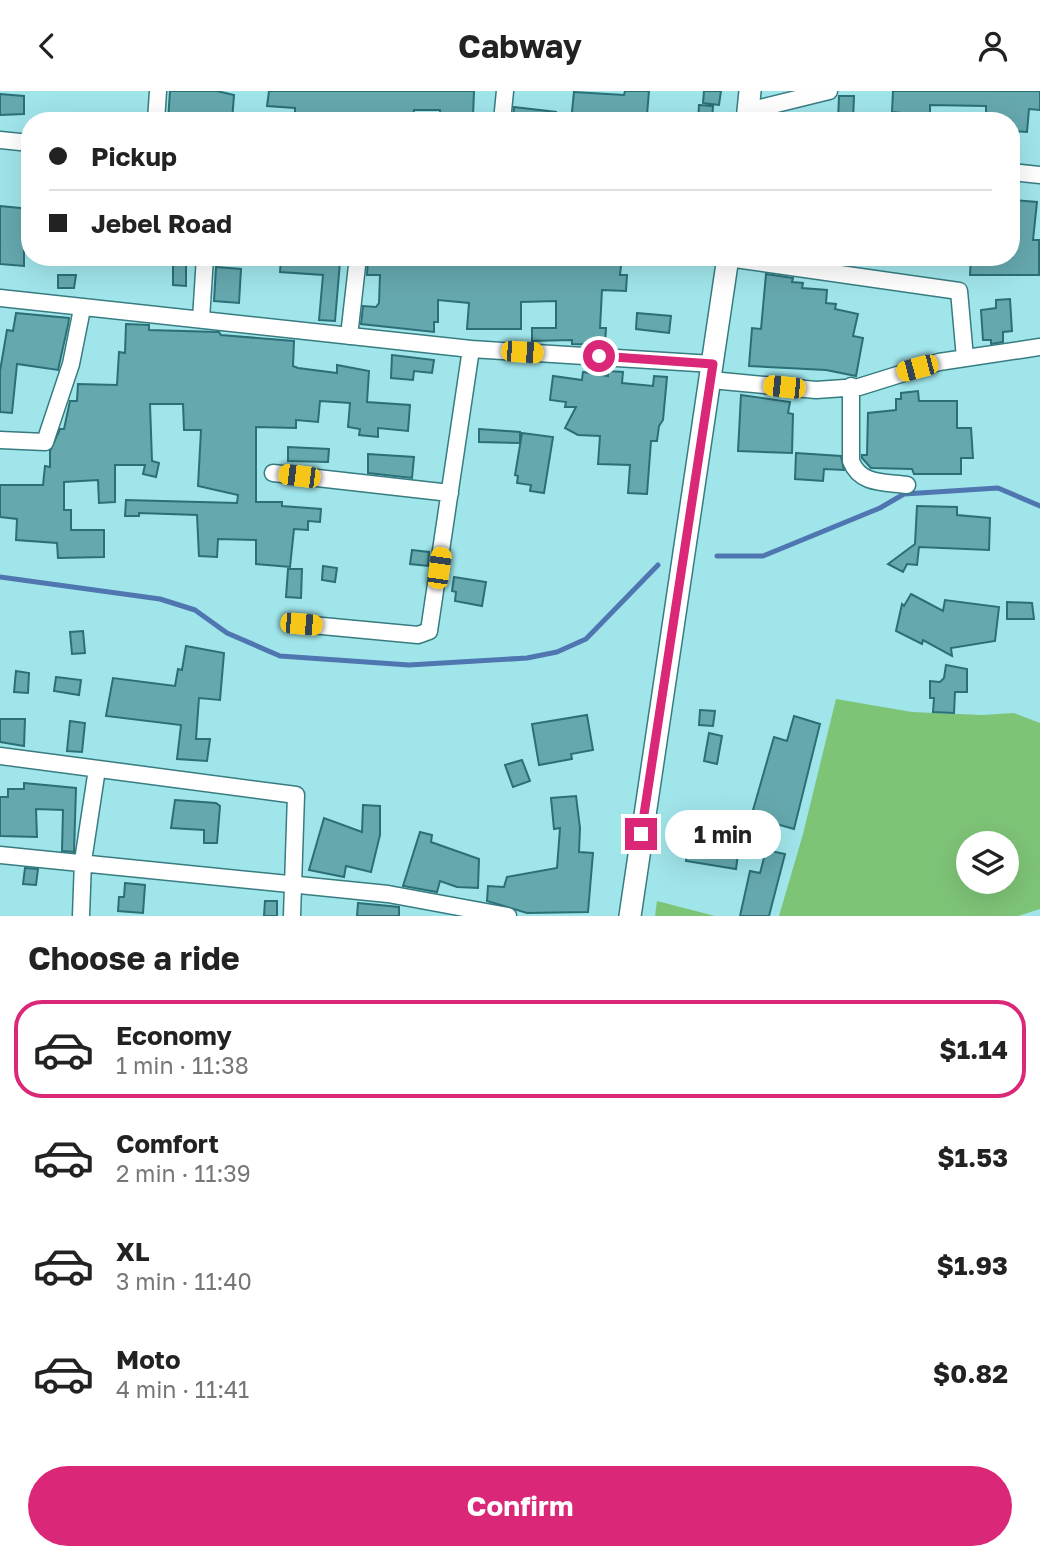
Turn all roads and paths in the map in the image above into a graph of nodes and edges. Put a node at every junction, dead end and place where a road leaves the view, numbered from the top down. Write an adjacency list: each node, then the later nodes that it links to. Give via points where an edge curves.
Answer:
1 (158, 91): 5 (street)
2 (505, 91): 6 (street)
3 (829, 91): 4 (street)
4 (748, 107)
5 (157, 112)
6 (503, 112)
7 (0, 140): 8 (street)
8 (21, 142)
9 (1020, 172): 10 (street)
10 (1040, 175)
11 (204, 266): 17 (street)
12 (357, 266): 18 (street)
13 (727, 266): 22 (main road)
14 (784, 266): 21 (street, via 959,291)
15 (0, 298): 16 (street)
16 (82, 309): 17 (street); 24 (street, via 71,364 45,442)
17 (201, 319): 18 (street)
18 (349, 336): 20 (street)
19 (1040, 347): 21 (street)
20 (471, 349): 22 (street); 27 (street)
21 (965, 358): 23 (street)
22 (712, 372): 23 (street, via 816,390); 37 (main road)
23 (851, 386): 26 (street, via 851,461 856,473 866,480)
24 (0, 440)
25 (273, 473): 27 (street)
26 (907, 485)
27 (450, 493): 28 (street, via 429,631 418,635)
28 (301, 624)
29 (0, 756): 30 (street)
30 (97, 769): 32 (street); 33 (street, via 296,795)
31 (0, 855): 32 (street)
32 (83, 861): 33 (street); 34 (street)
33 (293, 887): 35 (street); 36 (street, via 388,894)
34 (81, 916)
35 (292, 916)
36 (508, 916)
37 (630, 916)

